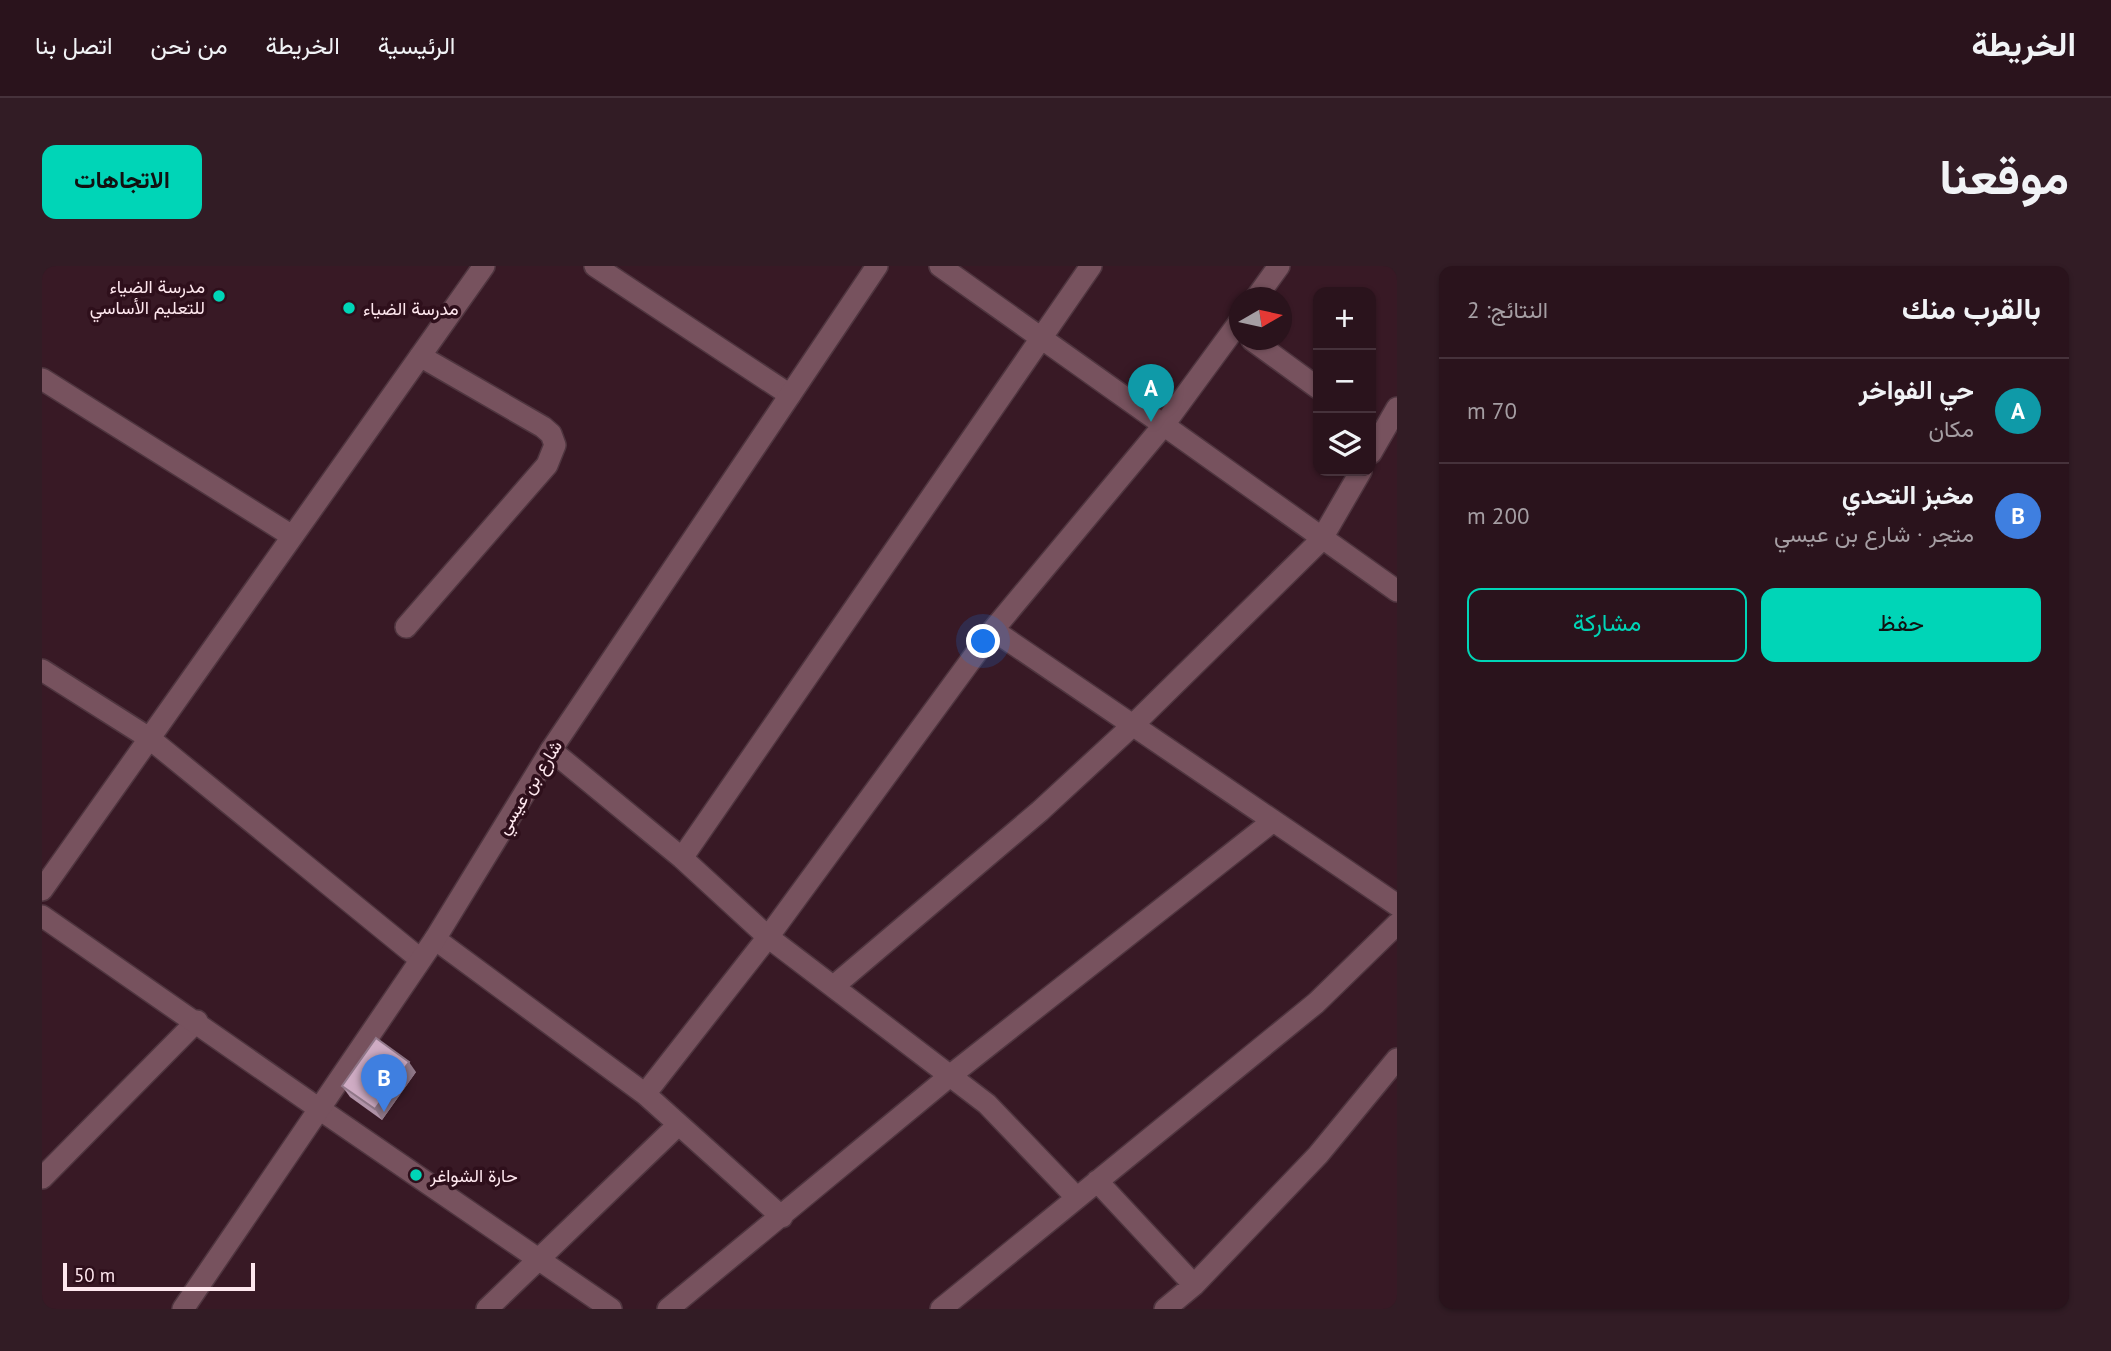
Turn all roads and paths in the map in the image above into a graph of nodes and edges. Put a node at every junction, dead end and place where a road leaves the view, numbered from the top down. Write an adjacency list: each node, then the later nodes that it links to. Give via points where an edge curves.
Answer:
1 (484, 266): 11 (street)
2 (595, 266): 14 (street)
3 (877, 266): 14 (street, شارع بن عيسي)
4 (940, 266): 8 (street)
5 (1091, 266): 8 (street)
6 (1279, 266): 7 (street)
7 (1264, 287)
8 (1041, 339): 16 (street); 29 (street)
9 (1229, 345): 16 (street)
10 (1268, 350): 13 (street)
11 (421, 356): 19 (street); 22 (street, via 543,427 555,445 547,465)
12 (42, 379): 19 (street)
13 (1313, 384)
14 (790, 395): 27 (street, شارع بن عيسي)
15 (1397, 408): 17 (street)
16 (1163, 426): 20 (street); 23 (street)
17 (1376, 444)
18 (1358, 476): 20 (street)
19 (292, 536): 26 (street)
20 (1321, 540): 21 (street); 25 (street)
21 (1397, 591)
22 (406, 627)
23 (993, 630): 25 (street); 34 (street)
24 (42, 670): 26 (street)
25 (1132, 726): 28 (street); 37 (street, via 1040,811)
26 (149, 738): 30 (street); 36 (street)
27 (551, 750): 29 (street); 35 (street, شارع بن عيسي)
28 (1273, 821): 31 (street); 40 (street)
29 (682, 858): 34 (street)
30 (42, 890)
31 (1397, 905)
32 (42, 916): 38 (street)
33 (1397, 924): 45 (street, via 1315,1003)
34 (768, 937): 37 (street); 41 (street)
35 (435, 939): 36 (street, شارع بن عيسي); 41 (street)
36 (420, 960): 42 (street, شارع بن عيسي)
37 (834, 986): 40 (street)
38 (197, 1021): 42 (street); 44 (street)
39 (1397, 1059): 49 (street, via 1318,1155)
40 (951, 1075): 46 (street, via 1004,1119); 47 (street)
41 (645, 1094): 43 (street)
42 (318, 1108): 48 (street); 50 (street, شارع بن عيسي)
43 (678, 1125): 47 (street); 48 (street)
44 (42, 1178)
45 (1097, 1181): 46 (street); 49 (street)
46 (1077, 1198): 54 (street)
47 (782, 1217): 53 (street)
48 (539, 1259): 51 (street); 52 (street)
49 (1194, 1285): 55 (street)
50 (183, 1309)
51 (487, 1309)
52 (611, 1309)
53 (668, 1309)
54 (941, 1309)
55 (1165, 1309)

